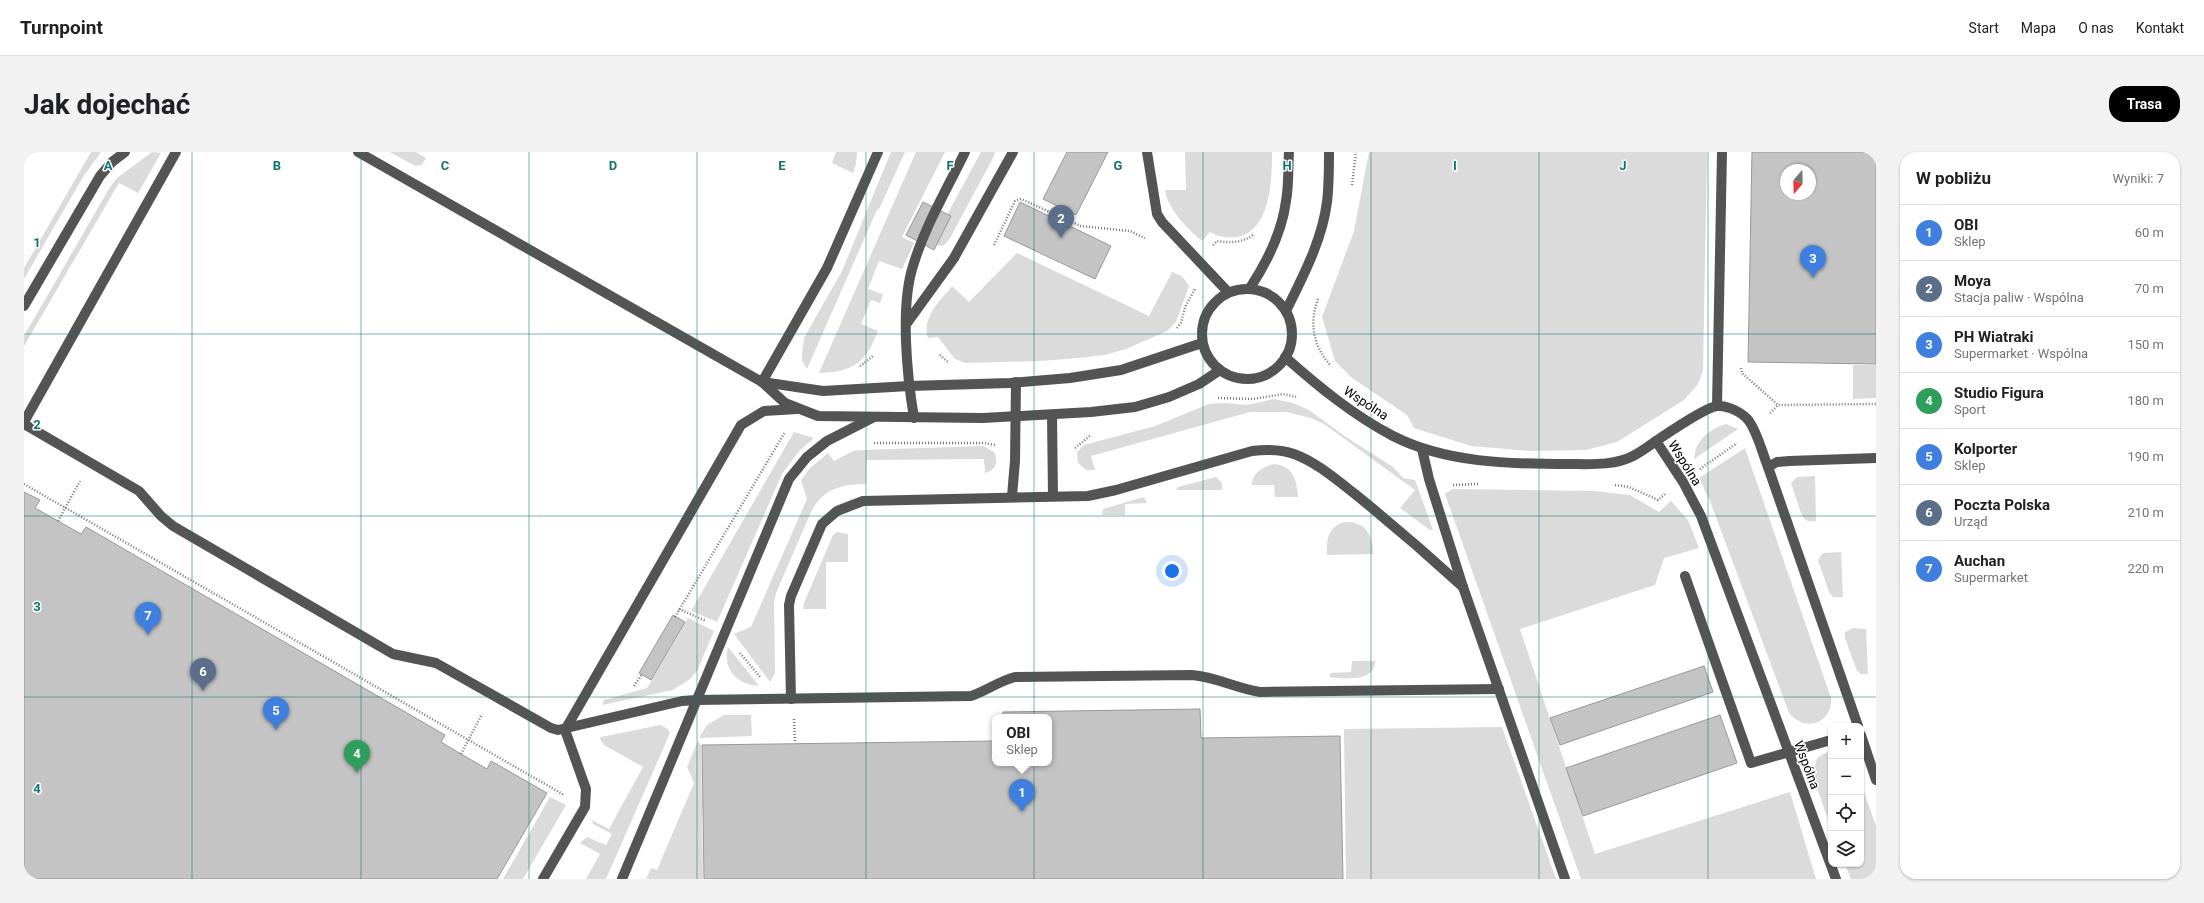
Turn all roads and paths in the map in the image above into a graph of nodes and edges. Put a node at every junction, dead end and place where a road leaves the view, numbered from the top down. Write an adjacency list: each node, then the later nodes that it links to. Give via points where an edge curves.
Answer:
1 (125, 152): 20 (street, via 100,176)
2 (176, 152): 41 (street)
3 (358, 152): 30 (street)
4 (878, 152): 30 (street, via 823,276)
5 (965, 152): 22 (street, via 912,268 907,299)
6 (1013, 152): 22 (street, via 954,258)
7 (1147, 152): 16 (street, via 1157,214)
8 (1290, 152): 17 (street, via 1282,222 1263,268)
9 (1329, 152): 21 (street, via 1327,201 1321,231 1313,256)
10 (1356, 152): 12 (path)
11 (1722, 152): 35 (street)
12 (1350, 193)
13 (1259, 231): 16 (path, via 1240,242 1217,241)
14 (1147, 239): 15 (path, via 1130,231 1081,226 1021,198 1015,202)
15 (994, 245)
16 (1199, 260): 18 (street); 23 (path, via 1188,274 1194,282 1195,289)
17 (1250, 288): 18 (street); 21 (street, via 1264,292 1277,300)
18 (1228, 292): 24 (street, via 1215,301 1206,313 1202,327)
19 (1319, 297): 33 (path, via 1313,315 1314,334 1321,354 1331,366)
20 (24, 306)
21 (1286, 311): 26 (street, via 1292,334)
22 (907, 323): 32 (street)
23 (1175, 331)
24 (1202, 342): 29 (street, via 1212,363); 31 (street, via 1121,370 1070,378)
25 (940, 355): 27 (path)
26 (1285, 357): 29 (street, via 1276,368 1263,376 1248,379 1234,377); 33 (street, Wspólna)
27 (951, 364)
28 (1742, 366): 34 (path, via 1742,373)
29 (1220, 370): 37 (street, via 1199,384 1169,397 1135,407)
30 (762, 382): 32 (street, via 822,391); 36 (street, via 773,395)
31 (1016, 382): 32 (street); 38 (street)
32 (909, 386): 40 (street)
33 (1317, 386): 46 (street, Wspólna, via 1392,436)
34 (1778, 405)
35 (1717, 406): 43 (street, via 1678,426); 49 (street, via 1728,407 1748,420)
36 (797, 409): 39 (street, via 830,417); 68 (street, via 764,411 741,425)
37 (1052, 414): 38 (street); 52 (street)
38 (1016, 416): 40 (street); 51 (street)
39 (874, 417): 40 (street); 59 (street, via 827,441 806,457 789,479)
40 (914, 418)
41 (24, 423): 48 (street)
42 (789, 426): 57 (path)
43 (1656, 441): 46 (street, Wspólna, via 1632,456 1601,464 1500,462); 73 (street, Wspólna, via 1683,482 1701,516)
44 (866, 442): 45 (path, via 984,443)
45 (998, 447)
46 (1422, 449): 56 (street)
47 (1876, 458): 49 (street, via 1789,461 1777,462)
48 (90, 462): 53 (path); 63 (street, via 139,491 173,526 374,643 403,657 436,663)
49 (1768, 467): 67 (street)
50 (24, 484): 53 (path)
51 (1012, 496): 52 (street); 65 (street, via 873,499 849,506 828,518 818,532 789,605)
52 (1053, 496): 56 (street, via 1088,496 1252,451 1281,450 1296,455 1338,481 1422,548)
53 (65, 508): 54 (path); 69 (path)
54 (58, 521)
55 (1685, 576): 73 (street, via 1751,763)
56 (1463, 587): 62 (street)
57 (679, 609): 58 (path); 59 (path, via 716,626)
58 (675, 617)
59 (724, 634): 64 (path); 66 (street)
60 (642, 674): 61 (path)
61 (634, 686)
62 (1499, 688): 65 (street, via 1260,692 1239,688 1208,676 1145,675 1015,678 1007,679 971,696); 79 (street)
63 (493, 694): 68 (street, via 551,728); 69 (path)
64 (778, 699): 65 (street); 66 (street); 71 (path, via 794,717)
65 (791, 699)
66 (696, 700): 68 (street, via 682,701); 78 (street)
67 (1857, 723)
68 (565, 730): 76 (street, via 586,789)
69 (468, 740): 74 (path); 76 (path)
70 (1828, 741): 73 (street)
71 (795, 744)
72 (1864, 744): 75 (street)
73 (1788, 752): 80 (street, Wspólna)
74 (461, 754)
75 (1876, 780)
76 (585, 807): 77 (street)
77 (543, 879)
78 (622, 879)
79 (1565, 879)
80 (1836, 879)

